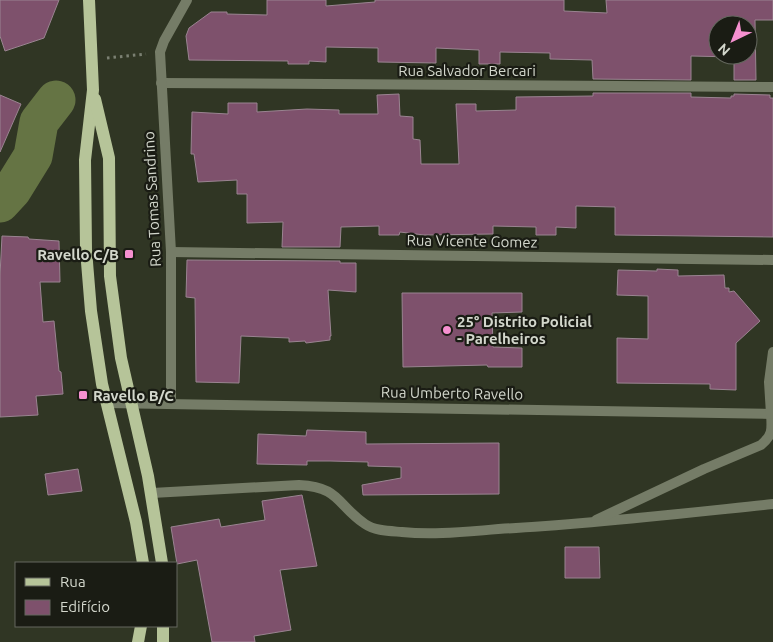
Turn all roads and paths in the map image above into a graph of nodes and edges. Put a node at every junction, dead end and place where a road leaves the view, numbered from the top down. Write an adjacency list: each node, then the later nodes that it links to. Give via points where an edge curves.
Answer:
1 (89, 0): 4 (main road)
2 (187, 0): 3 (street, Rua Tomas Sandrino)
3 (160, 52): 4 (path); 5 (street, Rua Tomas Sandrino)
4 (92, 60): 7 (main road)
5 (161, 83): 6 (street, Rua Salvador Bercari); 8 (street, Rua Tomas Sandrino)
6 (773, 87)
7 (93, 90): 11 (main road, via 108,158 110,276 121,358); 12 (main road, via 84,160 86,250 91,311)
8 (171, 252): 9 (street, Rua Vicente Gomez); 13 (street, Rua Tomas Sandrino)
9 (773, 260)
10 (773, 352): 14 (street, via 769,382)
11 (131, 402): 12 (street, Rua Umberto Ravello); 13 (street, Rua Umberto Ravello); 15 (main road)
12 (107, 403): 18 (main road)
13 (171, 403): 14 (street, Rua Umberto Ravello)
14 (772, 414): 17 (street, via 772,432 761,445)
15 (152, 493): 17 (street, via 316,486 329,491 366,524 379,530 404,533); 19 (main road)
16 (773, 504): 17 (street)
17 (588, 523)
18 (143, 562)
19 (162, 562)
20 (142, 627): 22 (main road)
21 (164, 627): 23 (main road)
22 (138, 642)
23 (163, 642)

